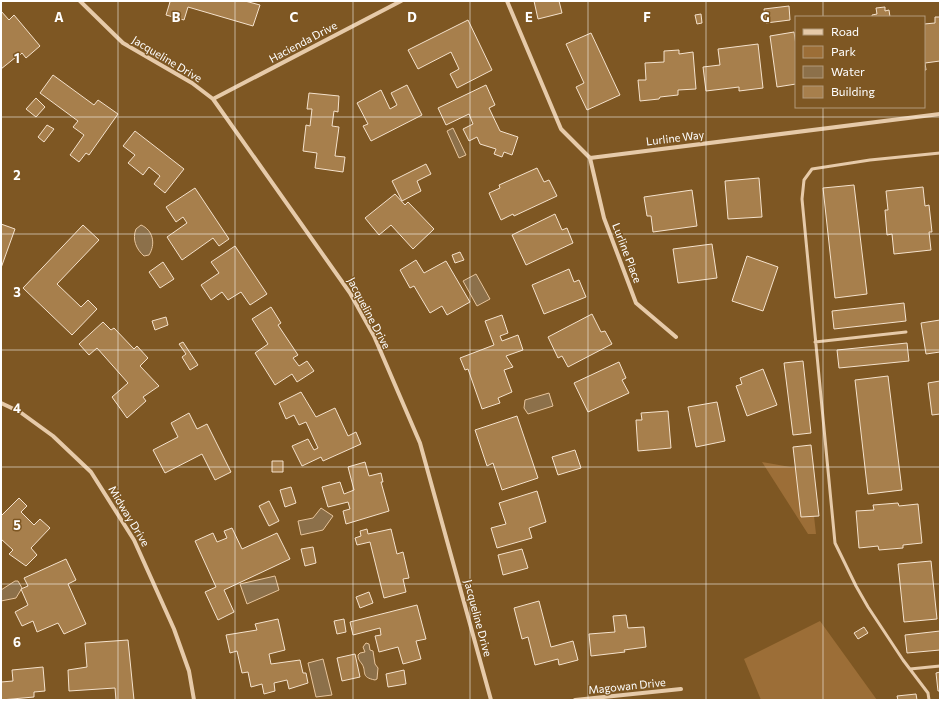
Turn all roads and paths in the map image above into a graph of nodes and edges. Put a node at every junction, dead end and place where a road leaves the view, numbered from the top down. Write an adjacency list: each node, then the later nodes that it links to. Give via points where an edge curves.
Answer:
1 (80, 1): 4 (street, Jacqueline Drive, via 123,43 192,83)
2 (401, 1): 4 (street, Hacienda Drive)
3 (506, 1): 7 (street, via 561,129)
4 (213, 99): 16 (street, Jacqueline Drive, via 350,293 374,336 420,443)
5 (940, 114): 7 (street, Lurline Way)
6 (940, 153): 10 (lane, via 812,169 804,180 802,199)
7 (590, 158): 9 (street, Lurline Place, via 604,218 636,303)
8 (906, 332): 10 (lane)
9 (676, 337)
10 (815, 342): 13 (lane, via 835,543 868,607)
11 (1, 403): 15 (street, Midway Drive, via 20,412 53,436 91,472 134,540 174,629 189,671)
12 (940, 666): 13 (lane)
13 (910, 669): 18 (lane, via 928,693)
14 (681, 689): 17 (street, Magowan Drive)
15 (194, 700)
16 (491, 700)
17 (575, 700)
18 (929, 700)

